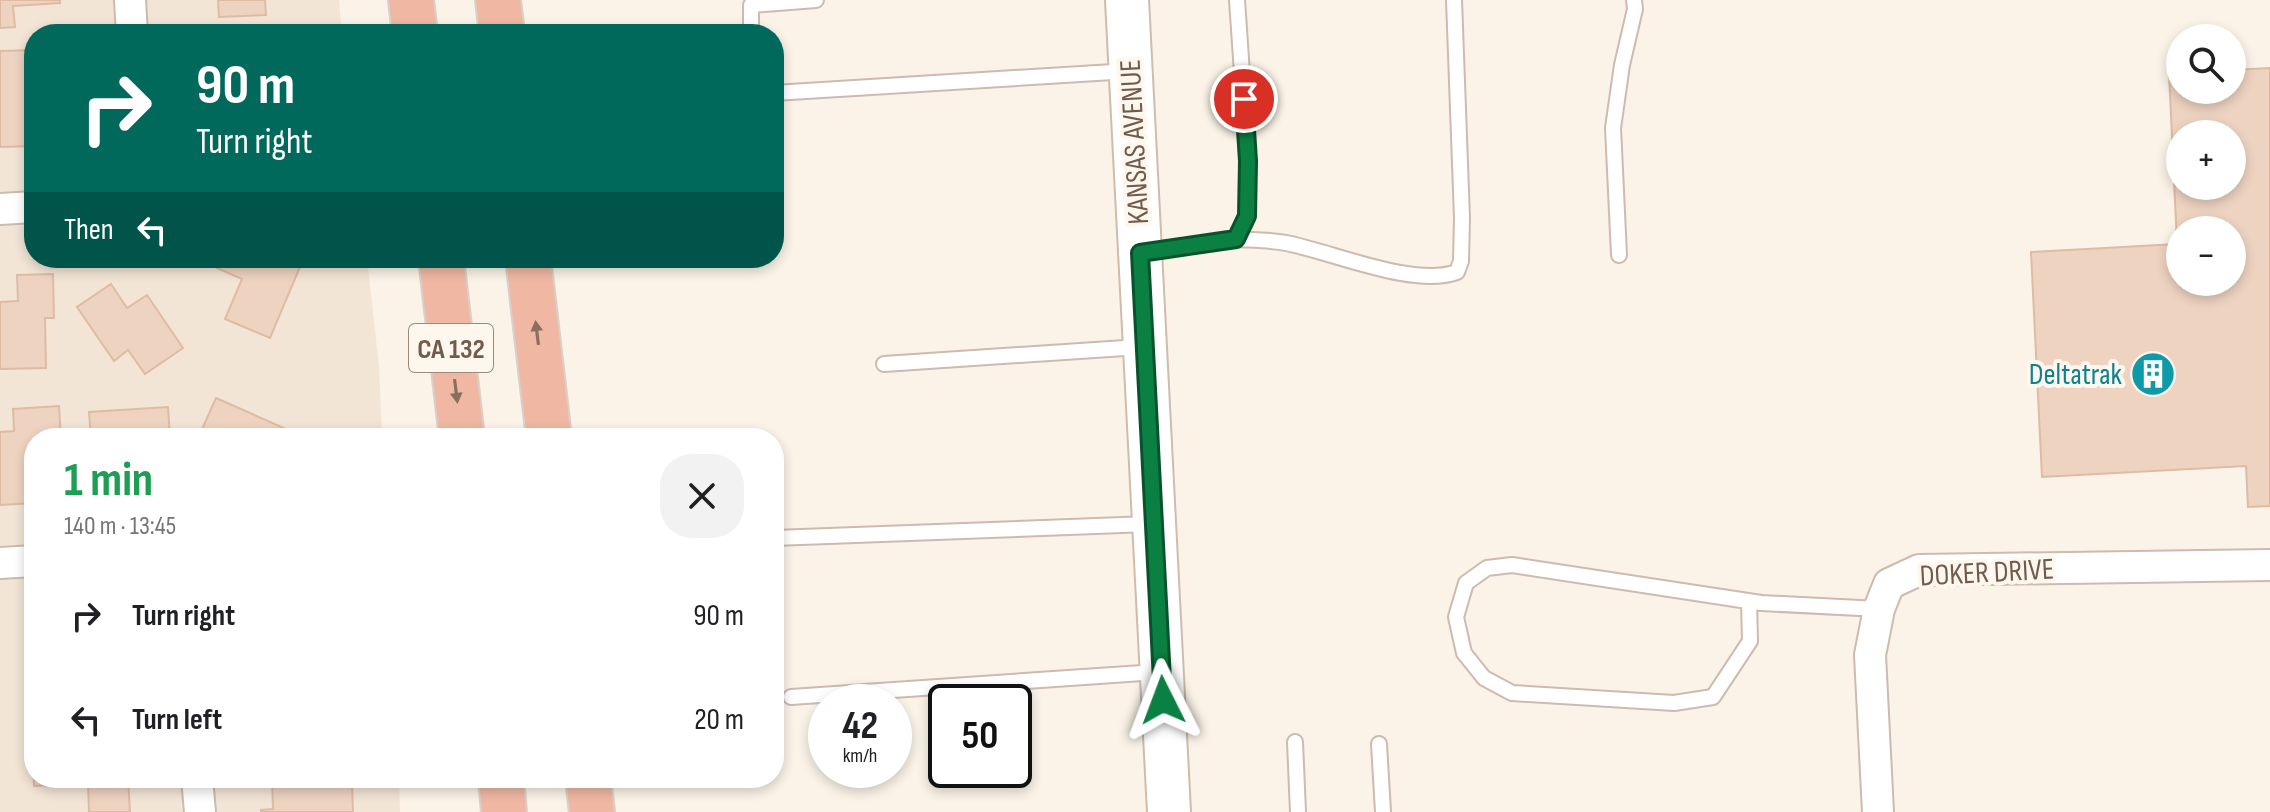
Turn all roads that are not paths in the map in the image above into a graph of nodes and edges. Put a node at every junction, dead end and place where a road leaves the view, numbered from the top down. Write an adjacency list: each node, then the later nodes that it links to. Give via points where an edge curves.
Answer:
1 (130, 0): 9 (street)
2 (411, 0): 10 (highway)
3 (498, 0): 11 (highway)
4 (816, 0): 12 (lane, via 751,5)
5 (1127, 0): 13 (main road, KANSAS AVENUE)
6 (1237, 0): 17 (lane, via 1248,161 1247,216)
7 (1454, 0): 17 (lane, via 1462,218 1457,272 1418,276 1285,243)
8 (1634, 0): 19 (lane, via 1613,128)
9 (131, 24)
10 (414, 24)
11 (501, 24)
12 (751, 24)
13 (1131, 71): 14 (lane); 18 (main road, KANSAS AVENUE)
14 (784, 92)
15 (24, 208): 16 (street)
16 (0, 209)
17 (1236, 239): 18 (lane)
18 (1140, 253): 22 (main road, KANSAS AVENUE)
19 (1619, 255)
20 (442, 268): 24 (highway, CA 132, one-way to 24)
21 (529, 268): 25 (highway, CA 132, one-way to 21)
22 (1145, 347): 23 (lane); 26 (main road, KANSAS AVENUE)
23 (884, 364)
24 (461, 428)
25 (548, 428)
26 (1153, 524): 27 (lane); 33 (main road, KANSAS AVENUE)
27 (784, 538)
28 (24, 562): 29 (street)
29 (0, 563)
30 (2270, 565): 32 (street, DOKER DRIVE, via 1919,570 1889,584)
31 (1749, 601): 31 (lane, via 1512,565 1487,568 1466,583 1456,617 1464,653 1484,678 1512,693 1674,703 1713,697 1750,641); 32 (lane)
32 (1879, 609): 46 (street, DOKER DRIVE, via 1870,655)
33 (1161, 672): 34 (lane); 43 (main road, KANSAS AVENUE)
34 (791, 697)
35 (1295, 742): 44 (lane)
36 (1379, 744): 45 (lane)
37 (198, 788): 40 (street)
38 (502, 788): 41 (highway)
39 (589, 788): 42 (highway)
40 (200, 812)
41 (504, 812)
42 (592, 812)
43 (1169, 812)
44 (1298, 812)
45 (1383, 812)
46 (1878, 812)

